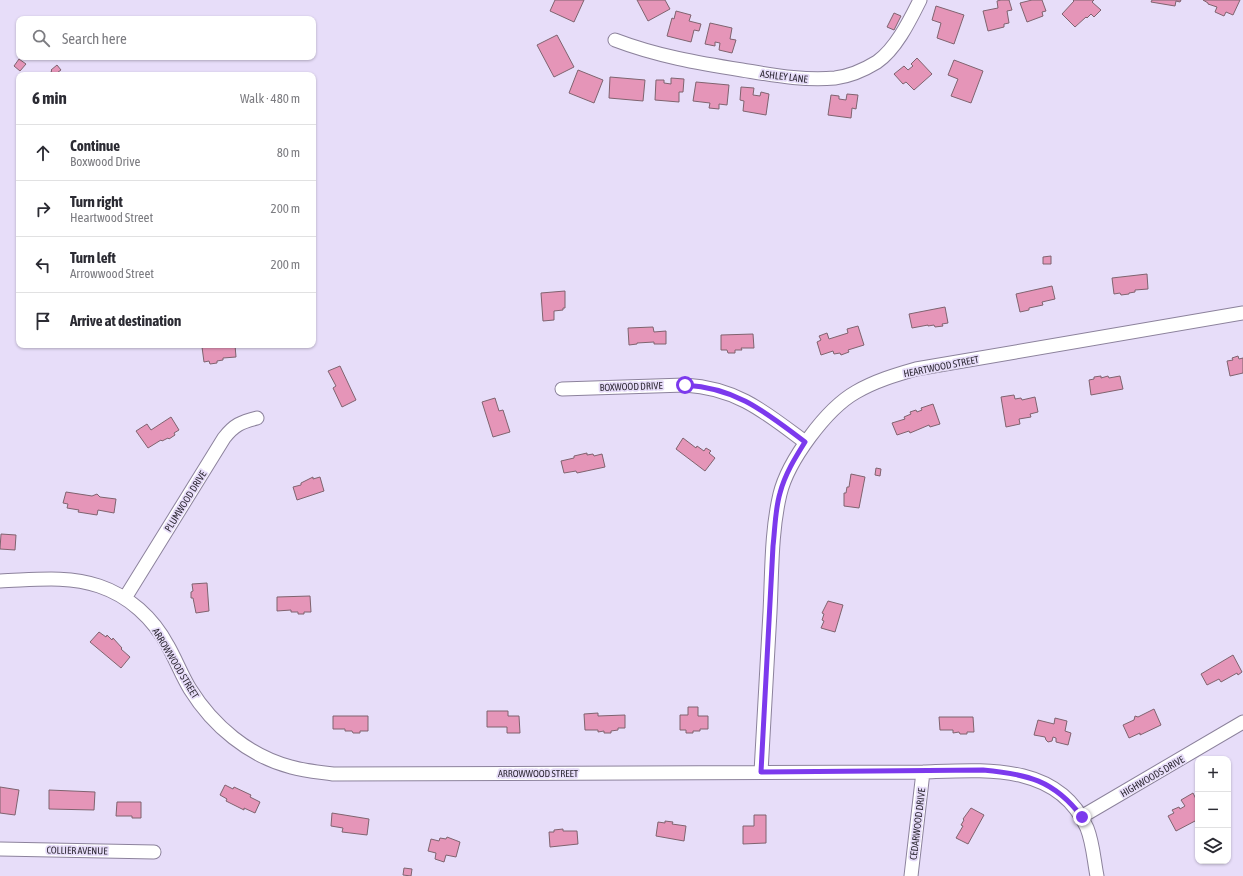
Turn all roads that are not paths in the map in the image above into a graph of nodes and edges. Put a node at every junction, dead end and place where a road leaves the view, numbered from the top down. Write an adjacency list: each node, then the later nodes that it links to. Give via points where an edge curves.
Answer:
1 (920, 0): 2 (street, ASHLEY LANE, via 897,42 879,61 858,73 836,78 780,76 708,65 642,50)
2 (615, 40)
3 (1243, 313): 6 (street, HEARTWOOD STREET, via 916,369 873,383 855,393 826,418)
4 (562, 389): 6 (street, BOXWOOD DRIVE, via 702,386 750,402)
5 (256, 418): 8 (street, PLUMWOOD DRIVE, via 242,422 231,429 224,438)
6 (805, 442): 10 (street, HEARTWOOD STREET, via 786,478 777,510)
7 (0, 581): 8 (street, ARROWWOOD STREET, via 75,580 99,586)
8 (125, 598): 10 (street, ARROWWOOD STREET, via 159,631 190,689 217,724 251,750 291,767 333,774)
9 (1243, 722): 12 (street, HIGHWOODS DRIVE)
10 (761, 772): 11 (street, ARROWWOOD STREET)
11 (924, 772): 12 (street, ARROWWOOD STREET, via 983,770 1010,772 1032,778 1049,785 1062,795); 15 (street, CEDARWOOD DRIVE)
12 (1082, 817): 16 (street, ARROWWOOD STREET, via 1088,830)
13 (0, 849): 14 (street, COLLIER AVENUE)
14 (154, 852)
15 (910, 876)
16 (1097, 876)

